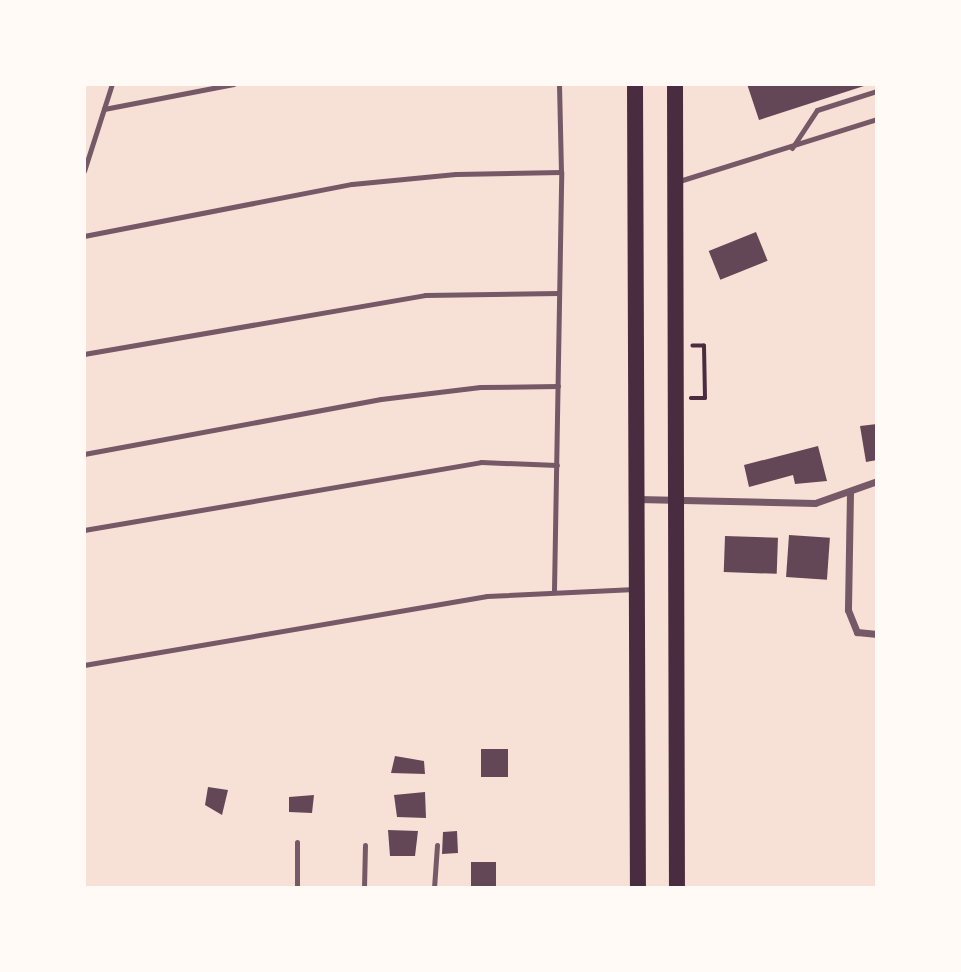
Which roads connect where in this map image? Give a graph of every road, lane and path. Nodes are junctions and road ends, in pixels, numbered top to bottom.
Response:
1 (112, 84) edge
2 (234, 84) edge
3 (558, 84) edge
4 (635, 84) edge
5 (675, 84) edge
6 (877, 91) edge
7 (104, 109) junction
8 (877, 120) edge
9 (792, 148) junction
10 (84, 171) edge
11 (561, 172) junction
12 (675, 183) junction
13 (84, 236) edge
14 (559, 293) junction
15 (704, 346) dead end
16 (84, 354) edge
17 (558, 386) junction
18 (705, 398) dead end
19 (84, 454) edge
20 (557, 465) junction
21 (877, 481) edge
22 (850, 493) junction
23 (677, 497) junction
24 (636, 499) junction
25 (84, 530) edge
26 (636, 589) junction
27 (554, 590) junction
28 (877, 634) edge
29 (84, 665) edge
30 (297, 842) dead end
31 (365, 845) dead end
32 (437, 845) dead end
33 (297, 888) edge
34 (364, 888) edge
35 (433, 888) edge
36 (638, 888) edge
37 (677, 888) edge

1 - 7 lane
2 - 7 lane
3 - 11 lane
4 - 24 main road
5 - 12 main road
6 - 9 lane
7 - 10 lane
8 - 9 lane
9 - 12 lane
11 - 13 lane
11 - 14 lane
12 - 23 main road
14 - 16 lane
14 - 17 lane
15 - 18 path
17 - 19 lane
17 - 20 lane
20 - 25 lane
20 - 27 lane
21 - 22 street
22 - 23 street
22 - 28 street
23 - 24 street
23 - 37 main road
24 - 26 main road
26 - 27 lane
26 - 36 main road
27 - 29 lane
30 - 33 lane
31 - 34 lane
32 - 35 lane

